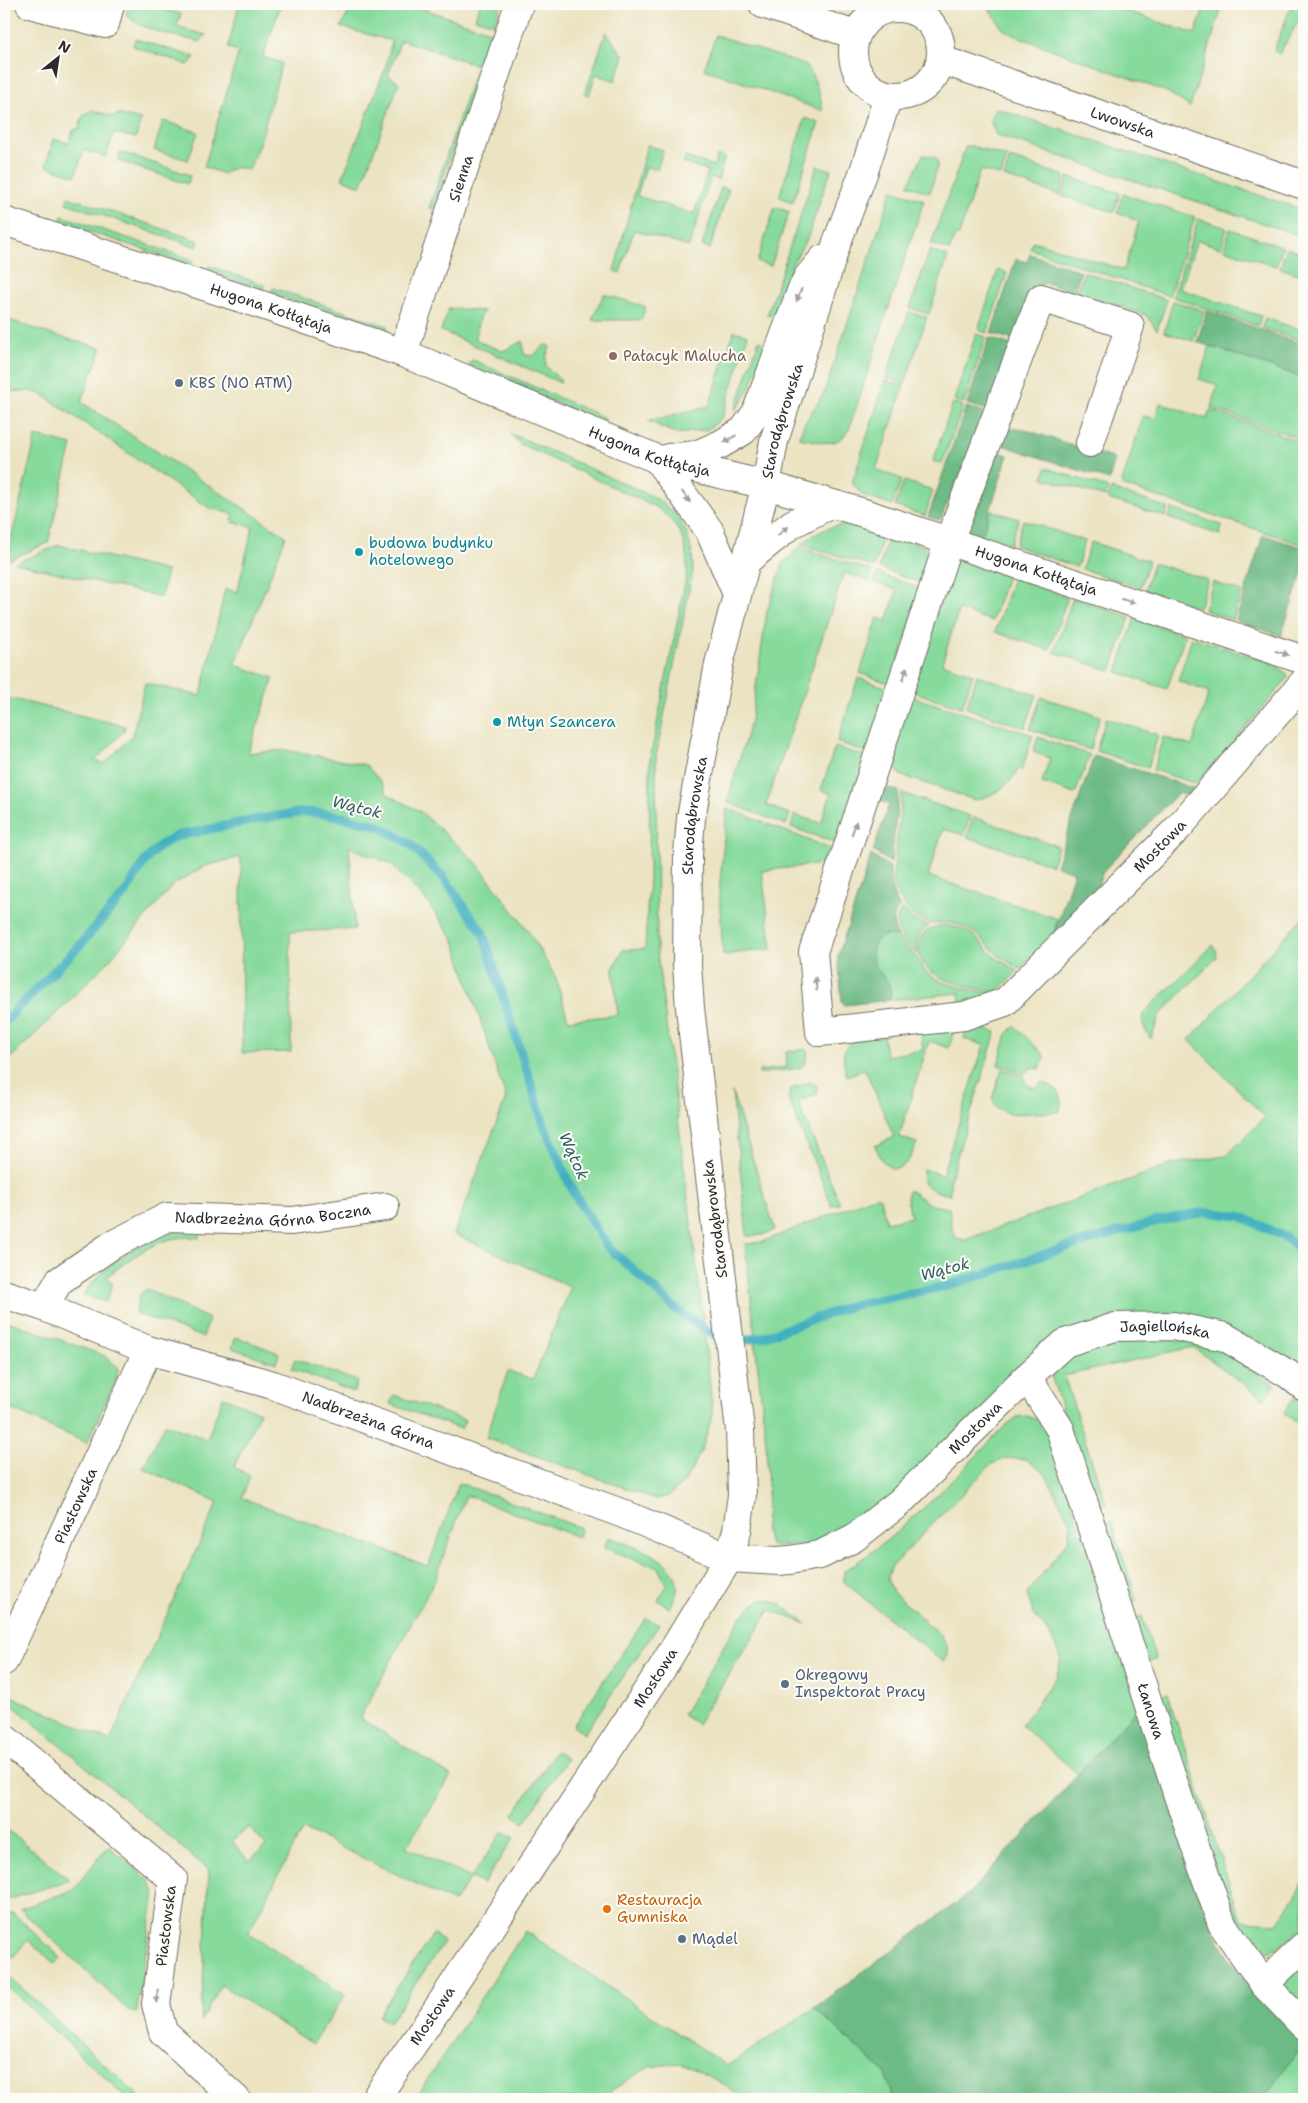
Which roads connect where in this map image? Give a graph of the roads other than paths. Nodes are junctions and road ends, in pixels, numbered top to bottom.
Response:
1 (30, 4) edge
2 (520, 4) edge
3 (763, 4) edge
4 (908, 6) edge
5 (108, 14) edge
6 (855, 35) junction
7 (942, 60) junction
8 (888, 96) junction
9 (1304, 185) edge
10 (4, 221) edge
11 (837, 242) junction
12 (404, 353) junction
13 (1090, 443) dead end
14 (657, 458) junction
15 (766, 485) junction
16 (831, 504) junction
17 (948, 541) junction
18 (745, 562) junction
19 (737, 594) junction
20 (1304, 660) edge
21 (1304, 682) edge
22 (385, 1207) dead end
23 (4, 1294) edge
24 (44, 1307) junction
25 (148, 1350) junction
26 (1027, 1377) junction
27 (1304, 1387) edge
28 (728, 1558) junction
29 (4, 1661) edge
30 (4, 1738) edge
31 (1304, 1946) edge
32 (1264, 1984) junction
33 (1304, 2026) edge
34 (236, 2099) edge
35 (374, 2099) edge

1 - 5 street
2 - 12 street, Sienna
3 - 6 street
4 - 6 street
4 - 7 street
6 - 8 street
7 - 8 street
7 - 9 street, Lwowska
8 - 11 street, Starodąbrowska
10 - 12 street, Hugona Kołłątaja
11 -> 14 street
11 - 15 street, Starodąbrowska
12 - 14 street, Hugona Kołłątaja
13 - 17 street
14 - 15 street, Hugona Kołłątaja
14 -> 19 street
15 - 16 street, Hugona Kołłątaja
15 - 18 street, Starodąbrowska
16 - 17 street, Hugona Kołłątaja
18 -> 16 street
17 -> 20 street, Hugona Kołłątaja
21 -> 17 street, Mostowa
18 - 19 street, Starodąbrowska
19 - 28 street, Starodąbrowska
22 - 24 street, Nadbrzeżna Górna Boczna
23 - 24 street, Nadbrzeżna Górna
24 - 25 street, Nadbrzeżna Górna
25 - 28 street, Nadbrzeżna Górna
25 - 29 street, Piastowska
26 - 27 street, Jagiellońska
26 - 28 street, Mostowa
26 - 32 street, Łanowa
28 - 35 street, Mostowa
30 -> 34 street, Piastowska
31 - 32 street
32 - 33 street, Łanowa

